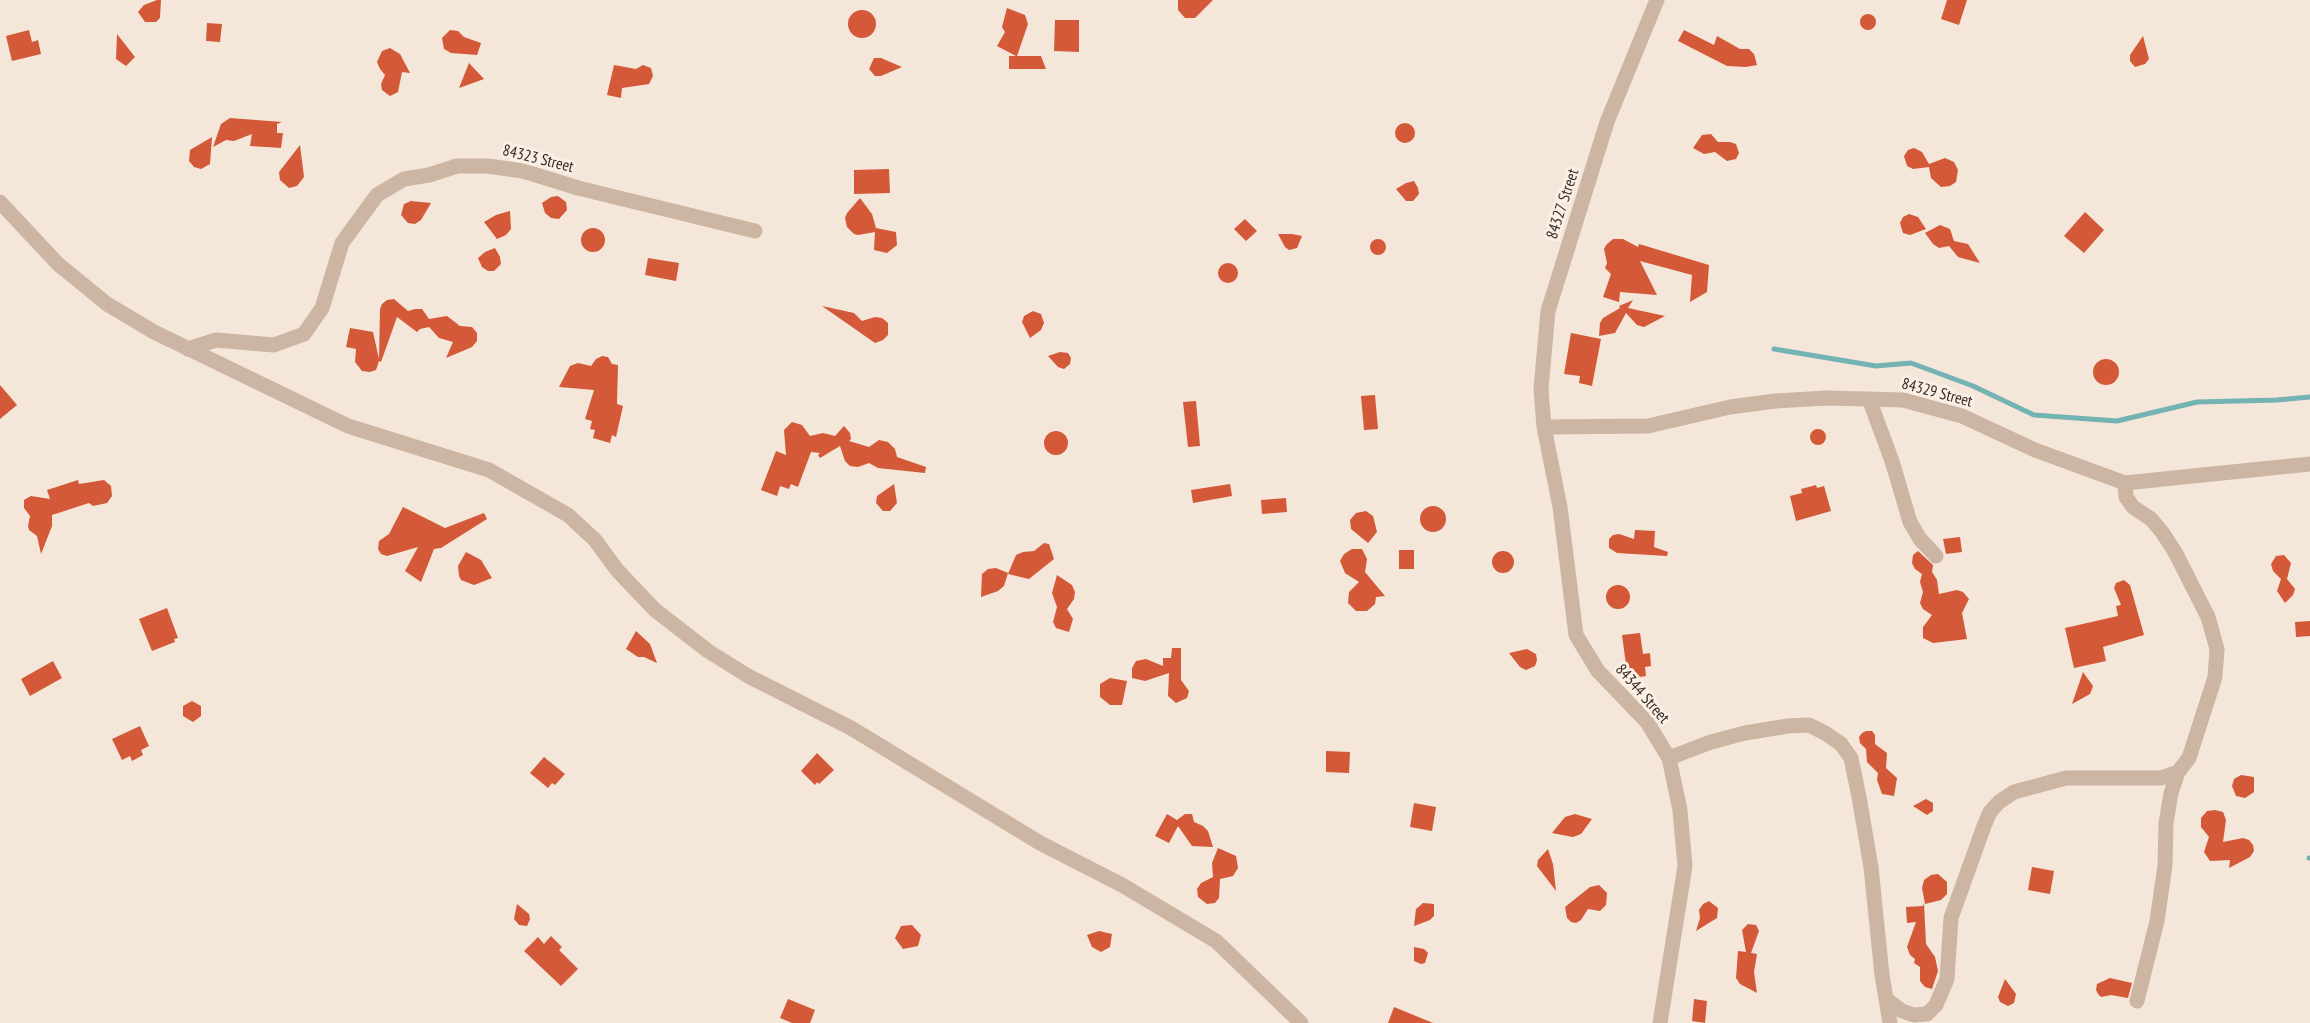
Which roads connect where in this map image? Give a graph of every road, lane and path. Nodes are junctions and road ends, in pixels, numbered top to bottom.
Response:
1 (1657, 0) edge
2 (2, 211) edge
3 (755, 231) dead end
4 (188, 349) junction
5 (1869, 399) junction
6 (1544, 427) junction
7 (2310, 464) edge
8 (2125, 483) junction
9 (1936, 556) dead end
10 (1669, 758) junction
11 (2178, 772) junction
12 (1886, 999) junction
13 (2137, 1001) dead end
14 (1302, 1023) edge
15 (1660, 1023) edge
16 (1890, 1023) edge

1 - 6 street, 84327 Street
2 - 4 street
3 - 4 street, 84323 Street
4 - 14 street
5 - 6 street, 84329 Street
5 - 8 street, 84329 Street
5 - 9 street
6 - 10 street, 84344 Street
7 - 8 street, 84329 Street
8 - 11 street
10 - 12 street
10 - 15 street, 84344 Street
11 - 12 street
11 - 13 street
12 - 16 street

